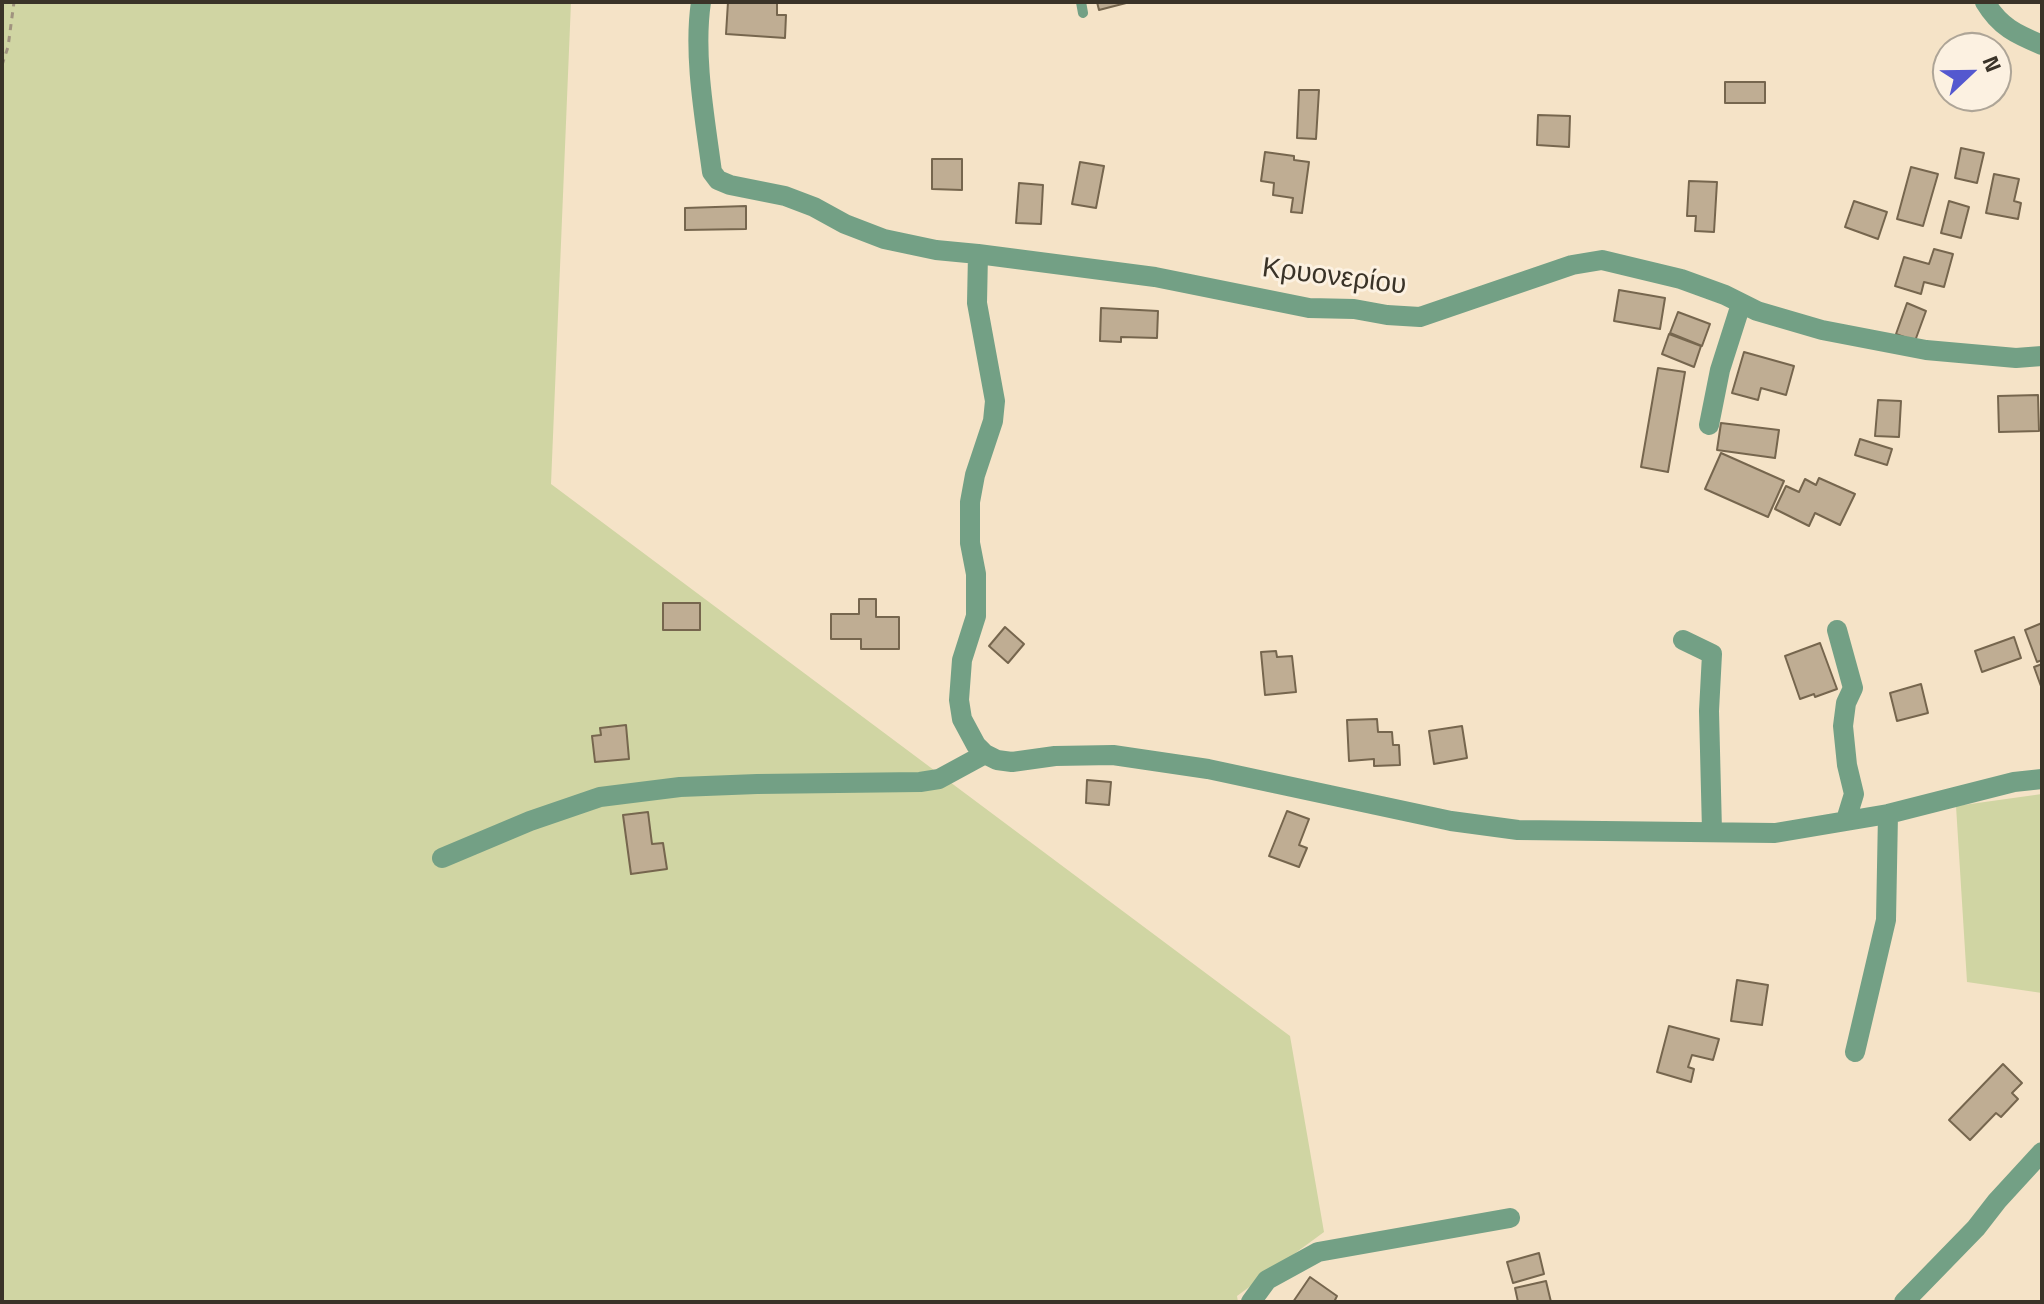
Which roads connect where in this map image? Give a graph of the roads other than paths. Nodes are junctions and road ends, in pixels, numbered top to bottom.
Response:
1 (701, 2) edge
2 (1985, 2) edge
3 (2042, 45) edge
4 (978, 254) junction
5 (1741, 304) junction
6 (2042, 356) edge
7 (1709, 425) dead end
8 (1837, 630) dead end
9 (1683, 640) dead end
10 (985, 754) junction
11 (2042, 779) edge
12 (1888, 814) junction
13 (1846, 820) junction
14 (1712, 831) junction
15 (442, 858) dead end
16 (1855, 1052) dead end
17 (2042, 1152) edge
18 (1510, 1218) dead end
19 (1251, 1302) edge
20 (1904, 1302) edge

1 - 4 street, Κρυονερίου
2 - 3 street
4 - 5 street, Κρυονερίου
4 - 10 street
5 - 6 street, Κρυονερίου
5 - 7 street
8 - 13 street
9 - 14 street
10 - 14 street
10 - 15 street
11 - 12 street
12 - 13 street
12 - 16 street
13 - 14 street
17 - 20 street
18 - 19 street

